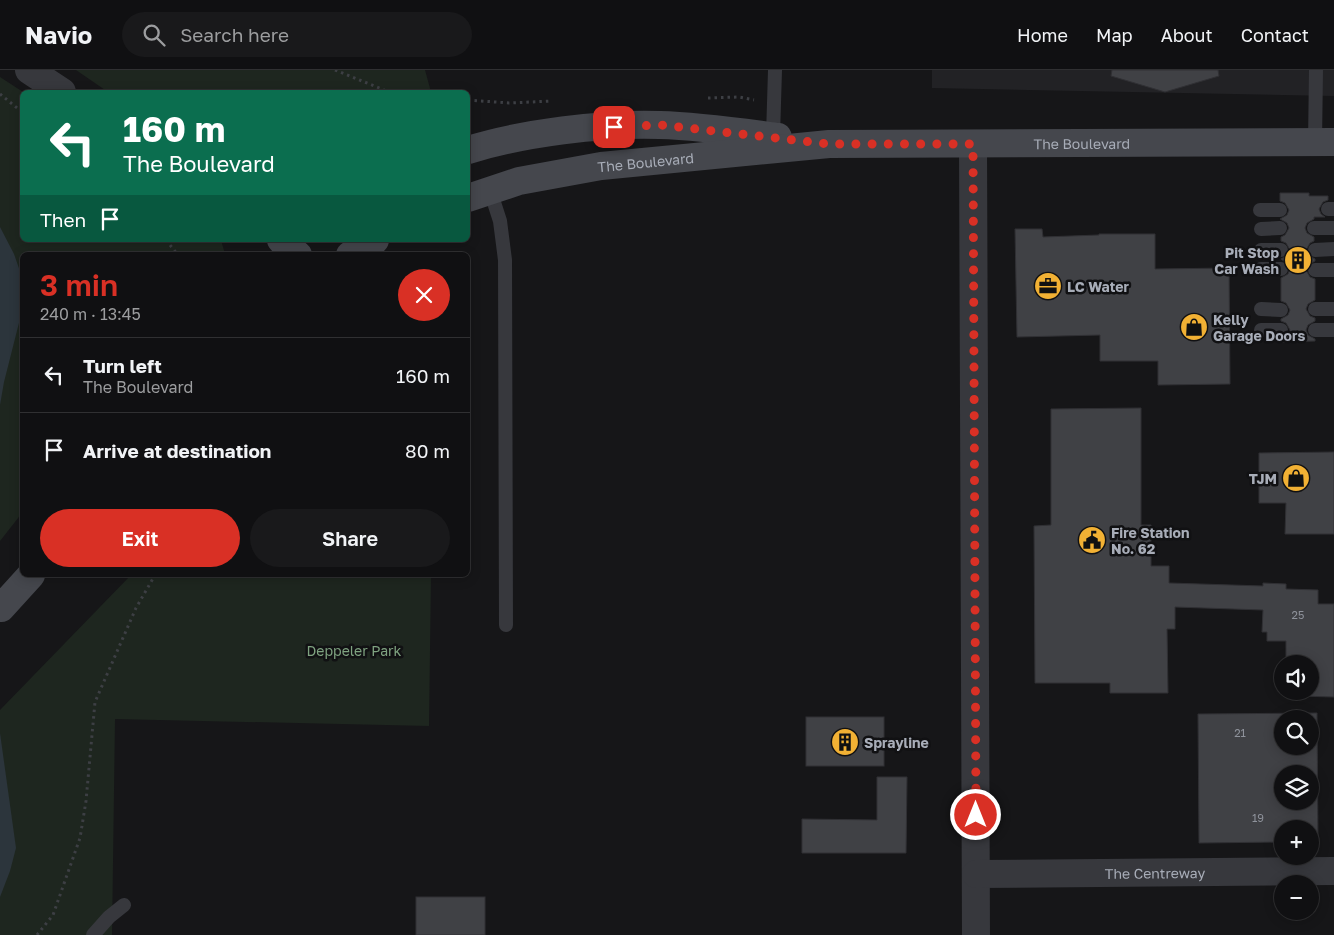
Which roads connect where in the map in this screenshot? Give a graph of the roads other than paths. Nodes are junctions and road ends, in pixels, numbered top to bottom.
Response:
1 (29, 70) edge
2 (775, 70) edge
3 (1316, 70) edge
4 (59, 90) edge
5 (773, 136) junction
6 (1325, 142) edge
7 (829, 144) junction
8 (973, 144) junction
9 (470, 149) edge
10 (479, 194) edge
11 (1260, 210) dead end
12 (1280, 210) dead end
13 (1280, 228) dead end
14 (1314, 228) dead end
15 (1334, 228) edge
16 (1261, 229) dead end
17 (278, 242) edge
18 (282, 242) edge
19 (372, 242) edge
20 (1334, 249) edge
21 (1261, 250) dead end
22 (1281, 250) dead end
23 (1314, 250) dead end
24 (266, 252) edge
25 (294, 252) edge
26 (355, 252) edge
27 (1281, 269) dead end
28 (1261, 270) dead end
29 (1315, 270) dead end
30 (1334, 270) edge
31 (1261, 309) dead end
32 (1315, 309) dead end
33 (1334, 309) edge
34 (1281, 310) dead end
35 (1261, 330) dead end
36 (1281, 330) dead end
37 (1315, 330) dead end
38 (1334, 330) edge
39 (20, 577) edge
40 (28, 577) edge
41 (1, 609) edge
42 (506, 625) dead end
43 (1334, 871) edge
44 (976, 874) junction
45 (124, 905) dead end
46 (92, 935) edge
47 (976, 935) edge

1 - 4 street
2 - 5 lane
3 - 6 lane
5 - 7 main road, The Boulevard
5 - 9 main road, The Boulevard
6 - 8 main road, The Boulevard
7 - 8 main road, The Boulevard
7 - 10 main road, The Boulevard
8 - 44 street
10 - 42 lane
11 - 12 lane
13 - 16 lane
14 - 15 lane
17 - 24 main road
18 - 25 main road
19 - 26 main road
20 - 23 lane
21 - 22 lane
27 - 28 lane
29 - 30 lane
31 - 34 lane
32 - 33 lane
35 - 36 lane
37 - 38 lane
39 - 41 main road
40 - 41 main road
43 - 44 street, The Centreway
44 - 47 street
45 - 46 lane

